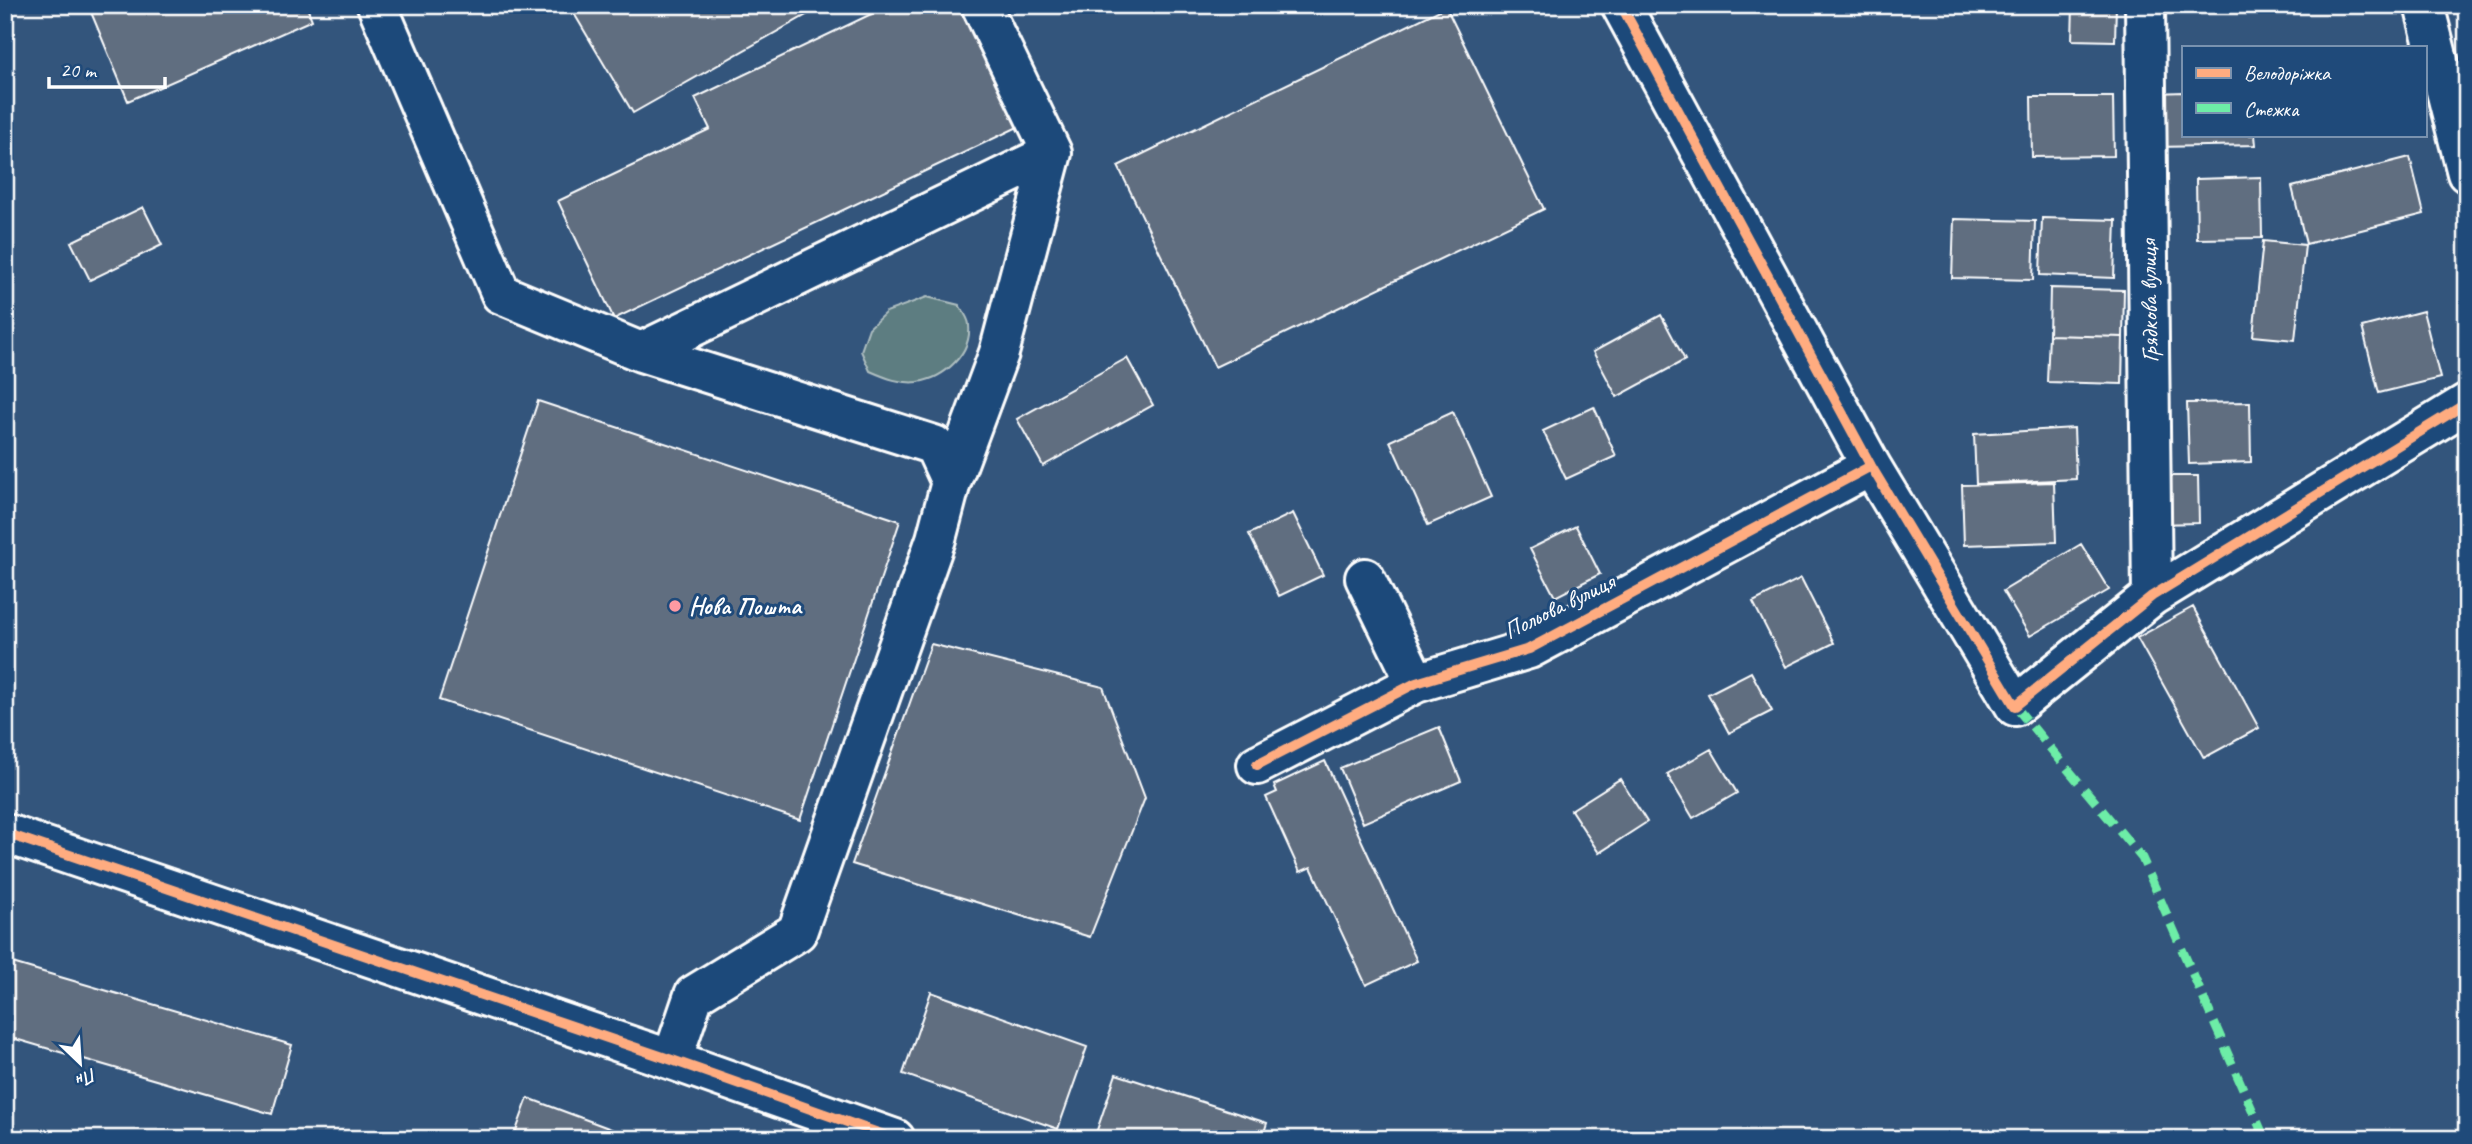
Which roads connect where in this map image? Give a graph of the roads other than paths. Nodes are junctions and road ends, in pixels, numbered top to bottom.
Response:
1 (377, 5) edge
2 (981, 5) edge
3 (1621, 5) edge
4 (2145, 5) edge
5 (2424, 5) edge
6 (1052, 153) junction
7 (2467, 173) edge
8 (641, 352) junction
9 (2467, 403) edge
10 (1871, 466) junction
11 (951, 482) junction
12 (1365, 578) dead end
13 (2152, 596) junction
14 (1416, 683) junction
15 (1257, 765) dead end
16 (5, 833) edge
17 (673, 1060) junction
18 (895, 1139) edge

1 - 8 street
2 - 6 street
3 - 10 street
4 - 13 street, Грядкова вулиця
5 - 7 street
6 - 8 street
6 - 11 street
8 - 11 street
9 - 13 street
10 - 13 street
10 - 14 street, Польова вулиця
11 - 17 street
12 - 14 street
14 - 15 street, Польова вулиця
16 - 17 street
17 - 18 street

